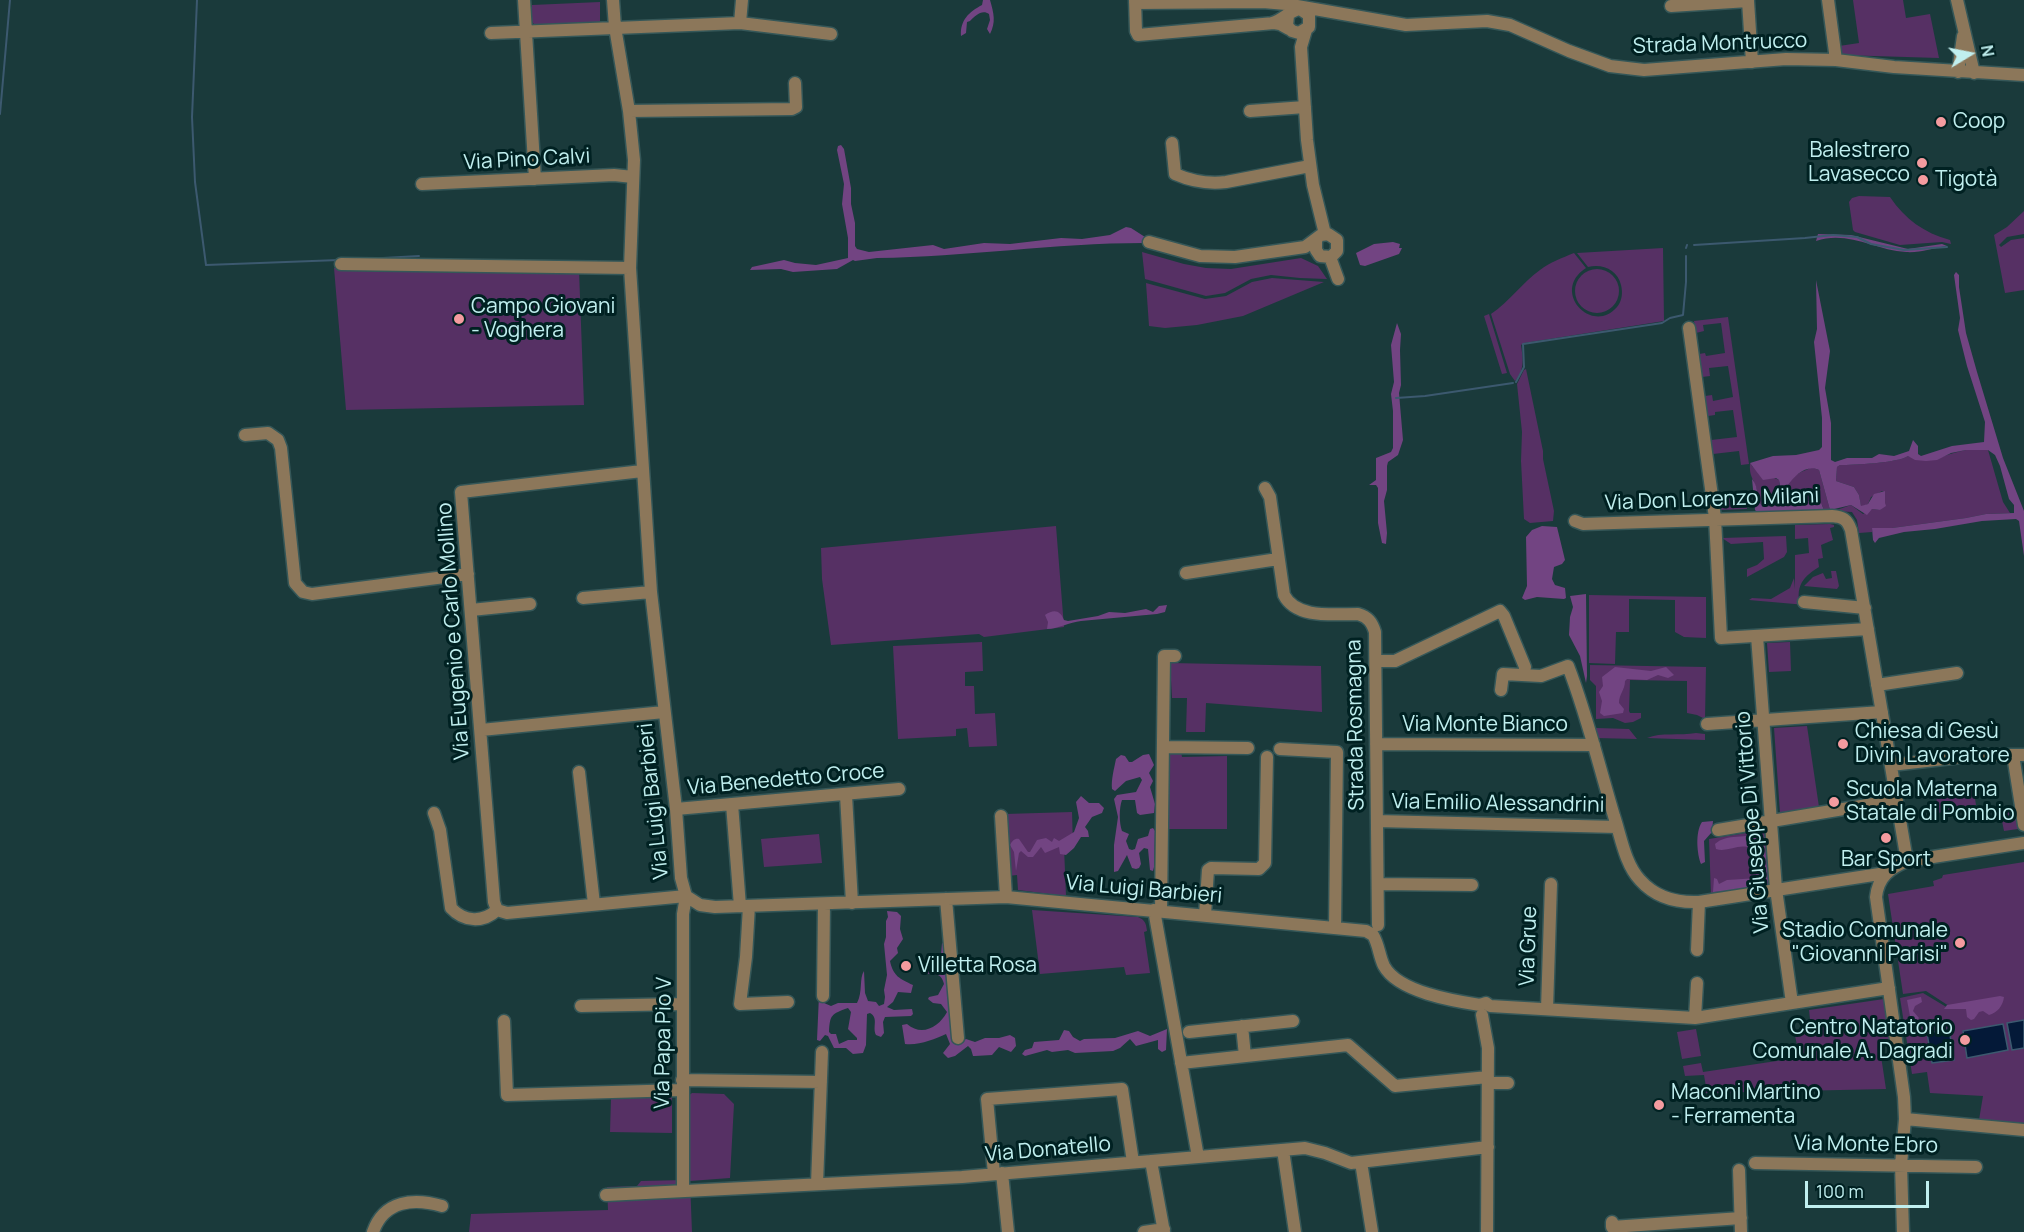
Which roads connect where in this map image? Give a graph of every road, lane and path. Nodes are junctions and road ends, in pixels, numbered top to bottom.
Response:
1 (524, 0) edge
2 (613, 0) edge
3 (741, 0) edge
4 (1828, 0) edge
5 (1957, 0) edge
6 (1135, 2) edge
7 (1671, 6) dead end
8 (1300, 16) junction
9 (740, 23) junction
10 (615, 27) junction
11 (1964, 29) junction
12 (526, 31) junction
13 (491, 33) dead end
14 (831, 34) dead end
15 (1836, 60) junction
16 (1752, 62) junction
17 (1958, 72) junction
18 (1974, 73) junction
19 (2023, 75) edge
20 (795, 84) dead end
21 (1305, 107) junction
22 (629, 111) junction
23 (1250, 111) dead end
24 (1172, 144) dead end
25 (1310, 166) junction
26 (633, 177) junction
27 (535, 179) junction
28 (422, 184) dead end
29 (1149, 242) dead end
30 (1322, 246) junction
31 (341, 264) dead end
32 (630, 268) junction
33 (1338, 279) dead end
34 (1689, 328) dead end
35 (245, 435) dead end
36 (642, 471) junction
37 (1265, 488) dead end
38 (1715, 518) junction
39 (1575, 521) dead end
40 (1278, 560) junction
41 (1186, 573) dead end
42 (468, 574) junction
43 (651, 592) junction
44 (584, 598) dead end
45 (1804, 602) dead end
46 (530, 604) dead end
47 (1864, 608) junction
48 (471, 610) junction
49 (1868, 629) junction
50 (1757, 636) junction
51 (1175, 656) dead end
52 (1376, 661) junction
53 (1525, 667) dead end
54 (1957, 673) dead end
55 (1877, 685) junction
56 (1501, 690) dead end
57 (664, 712) junction
58 (1882, 712) junction
59 (1763, 720) junction
60 (1707, 724) dead end
61 (481, 730) junction
62 (1376, 744) junction
63 (1593, 745) junction
64 (1164, 747) junction
65 (1248, 748) dead end
66 (1280, 749) dead end
67 (2018, 755) edge
68 (1267, 757) dead end
69 (1891, 765) junction
70 (579, 772) dead end
71 (899, 789) dead end
72 (846, 795) junction
73 (1897, 800) junction
74 (732, 804) junction
75 (676, 809) junction
76 (434, 813) dead end
77 (1000, 816) dead end
78 (1377, 821) junction
79 (1770, 821) junction
80 (2024, 825) edge
81 (1617, 827) junction
82 (1718, 830) dead end
83 (2024, 843) edge
84 (1907, 861) junction
85 (1886, 873) junction
86 (1378, 884) junction
87 (1551, 884) dead end
88 (1472, 885) dead end
89 (1776, 889) junction
90 (686, 896) junction
91 (1006, 897) junction
92 (946, 899) junction
93 (1698, 902) junction
94 (824, 903) junction
95 (852, 903) junction
96 (594, 904) junction
97 (744, 906) junction
98 (497, 910) junction
99 (1158, 910) junction
100 (1205, 915) junction
101 (1378, 925) junction
102 (1335, 928) junction
103 (1366, 931) junction
104 (1377, 942) junction
105 (1697, 950) dead end
106 (1697, 983) dead end
107 (1889, 988) junction
108 (823, 996) dead end
109 (788, 1002) dead end
110 (1792, 1003) junction
111 (683, 1004) junction
112 (580, 1006) dead end
113 (1547, 1009) junction
114 (1485, 1010) junction
115 (1695, 1018) junction
116 (504, 1021) dead end
117 (1293, 1021) dead end
118 (1242, 1026) junction
119 (1189, 1032) dead end
120 (958, 1038) dead end
121 (822, 1052) dead end
122 (1249, 1055) junction
123 (1180, 1063) junction
124 (1488, 1080) junction
125 (821, 1082) junction
126 (1508, 1083) dead end
127 (682, 1085) junction
128 (1905, 1119) junction
129 (2024, 1130) edge
130 (1488, 1147) junction
131 (1283, 1150) junction
132 (1198, 1157) junction
133 (1151, 1161) junction
134 (1133, 1162) junction
135 (1361, 1162) junction
136 (1755, 1163) dead end
137 (1901, 1165) junction
138 (1976, 1167) dead end
139 (1739, 1170) dead end
140 (998, 1174) junction
141 (817, 1184) junction
142 (683, 1191) junction
143 (606, 1195) dead end
144 (442, 1206) dead end
145 (1741, 1218) junction
146 (1612, 1222) dead end
147 (1164, 1231) edge
148 (373, 1232) edge
149 (1008, 1232) edge
150 (1144, 1232) edge
151 (1295, 1232) edge
152 (1372, 1232) edge
153 (1487, 1232) edge
154 (1741, 1232) edge
155 (1903, 1232) edge

1 - 12 street
2 - 10 street, Via Luigi Barbieri
3 - 9 street
4 - 15 street
5 - 11 street
6 - 8 street, Strada Montrucco
6 - 8 street, Strada Montrucco
7 - 16 street
8 - 16 street, Strada Montrucco
8 - 21 street
9 - 10 street
9 - 14 street
10 - 12 street
10 - 22 street, Via Luigi Barbieri
11 - 17 street
11 - 18 street
12 - 13 street
12 - 27 street
15 - 16 street, Strada Montrucco
15 - 17 street, Strada Montrucco
17 - 18 street, Strada Montrucco
18 - 19 street, Strada Montrucco
20 - 22 street
21 - 23 street
21 - 25 street
22 - 26 street, Via Luigi Barbieri
24 - 25 street
25 - 30 street
26 - 27 street, Via Pino Calvi
26 - 32 street, Via Luigi Barbieri
27 - 28 street, Via Pino Calvi
29 - 30 street
30 - 33 street
31 - 32 street
32 - 36 street, Via Luigi Barbieri
34 - 38 street
35 - 42 street
36 - 42 street, Via Eugenio e Carlo Mollino
36 - 43 street, Via Luigi Barbieri
37 - 40 street, Strada Rosmagna
38 - 39 street, Via Don Lorenzo Milani
38 - 47 street, Via Don Lorenzo Milani
38 - 50 street
40 - 41 street
40 - 52 street, Strada Rosmagna
42 - 48 street, Via Eugenio e Carlo Mollino
43 - 44 street
43 - 57 street, Via Luigi Barbieri
45 - 47 street
46 - 48 street
47 - 49 street
48 - 61 street, Via Eugenio e Carlo Mollino
49 - 50 street
49 - 55 street
50 - 59 street, Via Giuseppe Di Vittorio
51 - 64 street
52 - 53 street
52 - 62 street, Strada Rosmagna
54 - 55 street
55 - 58 street
56 - 63 street
57 - 61 street
57 - 75 street, Via Luigi Barbieri
58 - 59 street
58 - 69 street
59 - 60 street
59 - 79 street, Via Giuseppe Di Vittorio
61 - 98 street, Via Eugenio e Carlo Mollino
62 - 63 street, Via Monte Bianco
62 - 78 street, Strada Rosmagna
63 - 81 street
64 - 65 street
64 - 99 street
66 - 102 street
67 - 69 street
67 - 80 street
68 - 100 street
69 - 73 street
70 - 96 street
71 - 72 street, Via Benedetto Croce
72 - 74 street, Via Benedetto Croce
72 - 95 street
73 - 79 street
73 - 84 street
74 - 75 street, Via Benedetto Croce
74 - 97 street
75 - 90 street, Via Luigi Barbieri
76 - 98 street
77 - 91 street
78 - 81 street, Via Emilio Alessandrini
78 - 86 street, Strada Rosmagna
79 - 82 street
79 - 89 street, Via Giuseppe Di Vittorio
81 - 93 street
83 - 84 street
84 - 85 street
85 - 89 street
85 - 107 street
86 - 88 street
86 - 101 street, Strada Rosmagna
87 - 113 street, Via Grue
89 - 93 street
89 - 110 street, Via Giuseppe Di Vittorio
90 - 96 street
90 - 97 street, Via Luigi Barbieri
90 - 111 street, Via Papa Pio V
91 - 92 street, Via Luigi Barbieri
91 - 99 street, Via Luigi Barbieri
92 - 95 street, Via Luigi Barbieri
92 - 120 street
93 - 105 street
94 - 95 street, Via Luigi Barbieri
94 - 97 street, Via Luigi Barbieri
94 - 108 street
96 - 98 street
97 - 109 street
99 - 100 street, Via Luigi Barbieri
99 - 123 street
100 - 102 street, Via Luigi Barbieri
101 - 103 street
101 - 104 street, Strada Rosmagna
102 - 103 street, Via Luigi Barbieri
103 - 104 street
104 - 114 street
106 - 115 street
107 - 110 street
107 - 128 street
110 - 115 street
111 - 112 street
111 - 127 street, Via Papa Pio V
113 - 114 street
113 - 115 street
114 - 124 street
116 - 127 street
117 - 118 street
118 - 119 street
118 - 122 street
121 - 125 street
122 - 123 street
122 - 124 street
123 - 132 street
124 - 126 street
124 - 130 street
125 - 127 street
125 - 141 street
127 - 142 street, Via Papa Pio V
128 - 129 street
128 - 137 street
130 - 135 street, Via Donatello
130 - 153 street
131 - 132 street, Via Donatello
131 - 135 street, Via Donatello
131 - 151 street
132 - 133 street, Via Donatello
133 - 134 street, Via Donatello
133 - 147 street
134 - 140 street, Via Donatello
134 - 140 street
135 - 152 street
136 - 137 street, Via Monte Ebro
137 - 138 street, Via Monte Ebro
137 - 155 street
139 - 145 street
140 - 141 street, Via Donatello
140 - 149 street
141 - 142 street, Via Donatello
142 - 143 street, Via Donatello
144 - 148 street
145 - 146 street
145 - 154 street
147 - 150 street

